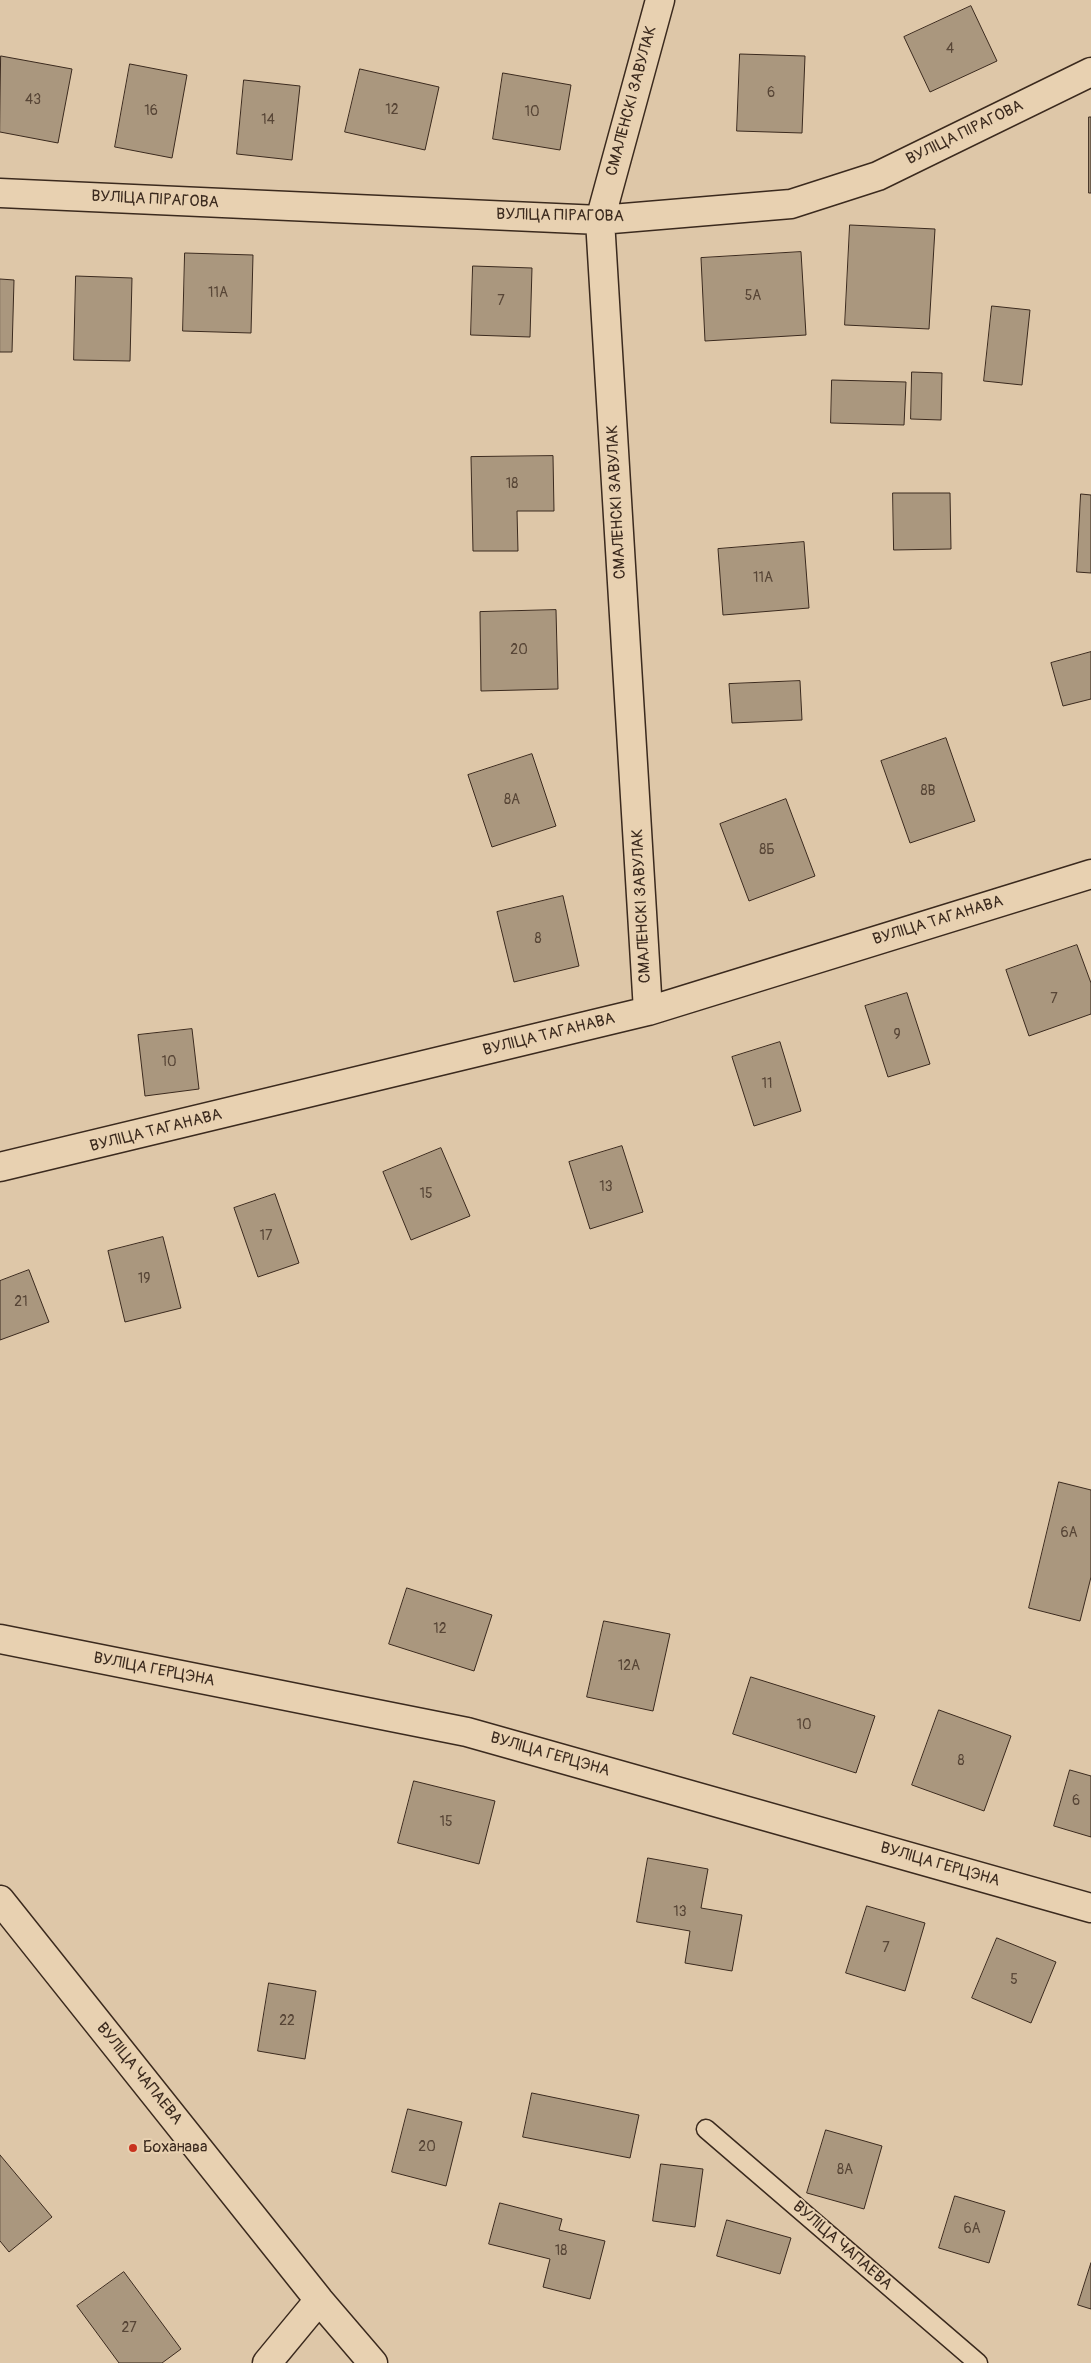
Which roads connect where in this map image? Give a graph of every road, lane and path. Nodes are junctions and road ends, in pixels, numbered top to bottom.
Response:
1 (660, 0) edge
2 (1091, 72) edge
3 (0, 193) edge
4 (600, 220) junction
5 (1091, 874) edge
6 (648, 1011) junction
7 (0, 1167) edge
8 (0, 1639) edge
9 (0, 1900) edge
10 (1091, 1908) edge
11 (706, 2129) dead end
12 (319, 2300) junction
13 (267, 2363) edge
14 (373, 2363) edge
15 (978, 2363) edge

1 - 4 street, СМАЛЕНСКІ ЗАВУЛАК
2 - 4 street, ВУЛІЦА ПІРАГОВА
3 - 4 street, ВУЛІЦА ПІРАГОВА
4 - 6 street, СМАЛЕНСКІ ЗАВУЛАК
5 - 6 street, ВУЛІЦА ТАГАНАВА
6 - 7 street, ВУЛІЦА ТАГАНАВА
8 - 10 street, ВУЛІЦА ГЕРЦЭНА
9 - 12 street, ВУЛІЦА ЧАПАЕВА
11 - 15 lane, ВУЛІЦА ЧАПАЕВА
12 - 13 street
12 - 14 street, ВУЛІЦА ЧАПАЕВА

